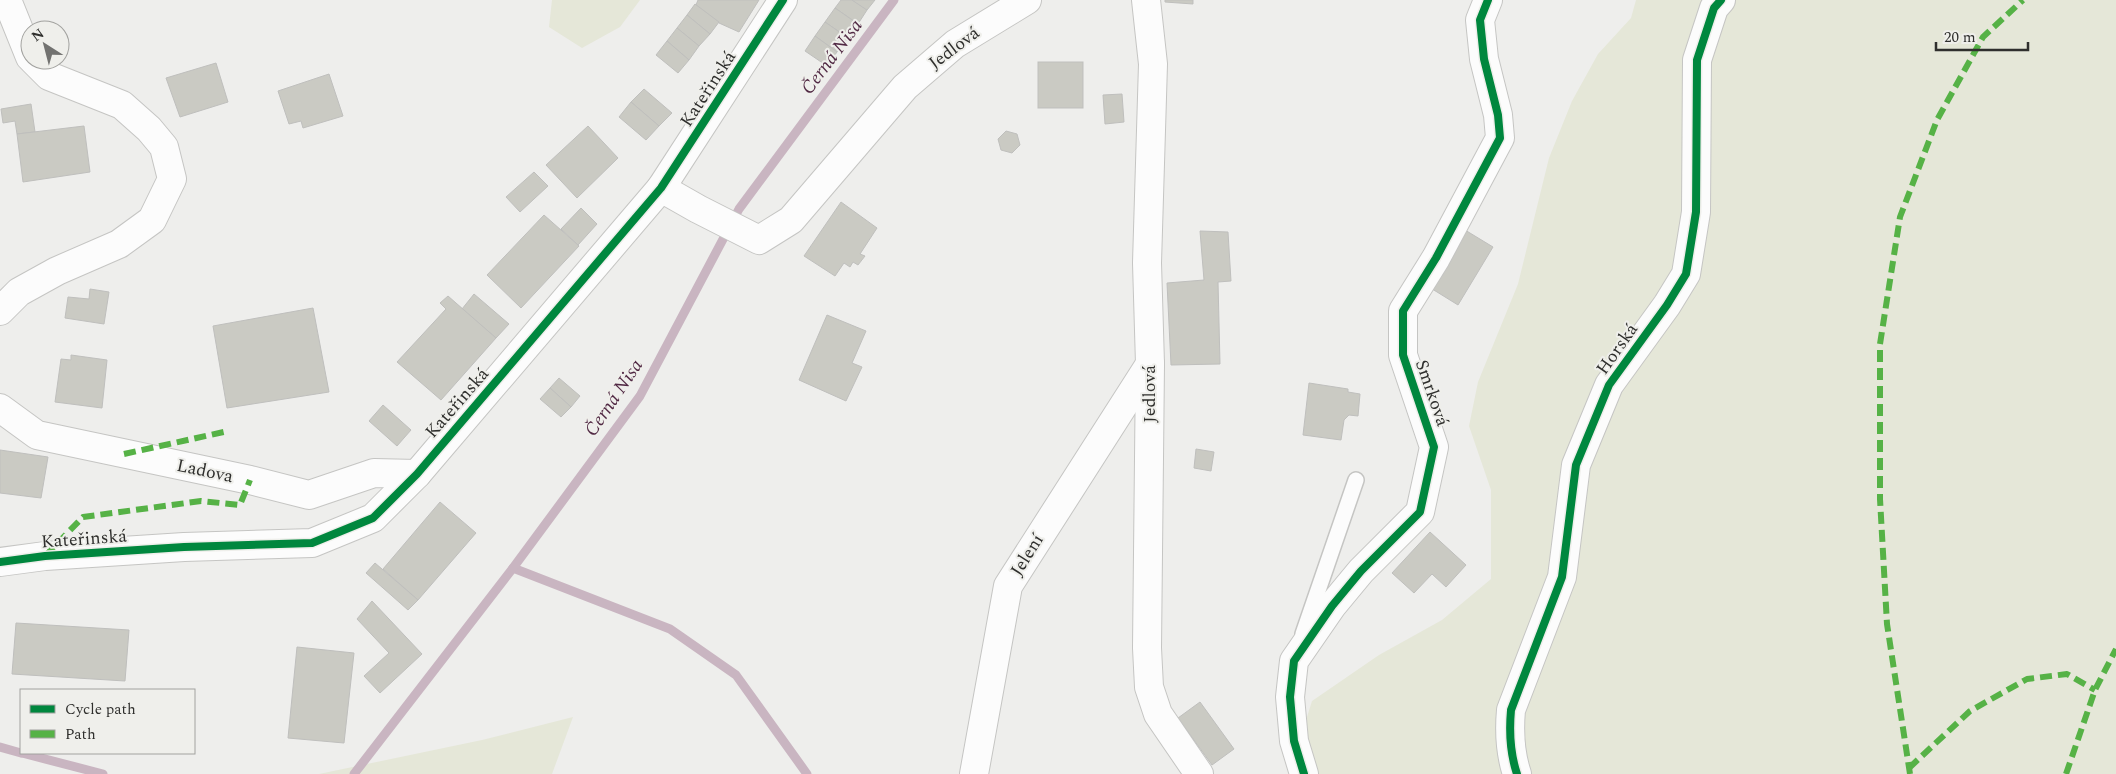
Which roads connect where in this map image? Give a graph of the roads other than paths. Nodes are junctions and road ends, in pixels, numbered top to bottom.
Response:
1 (7, 0) edge
2 (783, 0) edge
3 (1027, 0) edge
4 (1146, 0) edge
5 (1488, 0) edge
6 (1722, 0) edge
7 (20, 32) edge
8 (43, 70) edge
9 (661, 188) junction
10 (0, 311) edge
11 (1150, 364) junction
12 (0, 408) edge
13 (417, 474) junction
14 (1356, 480) dead end
15 (0, 562) edge
16 (1294, 661) junction
17 (974, 774) edge
18 (1199, 774) edge
19 (1304, 774) edge
20 (1517, 774) edge

1 - 7 street
2 - 9 street, Kateřinská
3 - 9 street, Jedlová
4 - 11 street, Jedlová
5 - 16 street, Smrková
6 - 20 street, Horská
8 - 10 street
9 - 13 street, Kateřinská
11 - 17 street, Jelení
11 - 18 street, Jedlová
12 - 13 street, Ladova
13 - 15 street, Kateřinská
14 - 16 lane
16 - 19 street, Smrková

